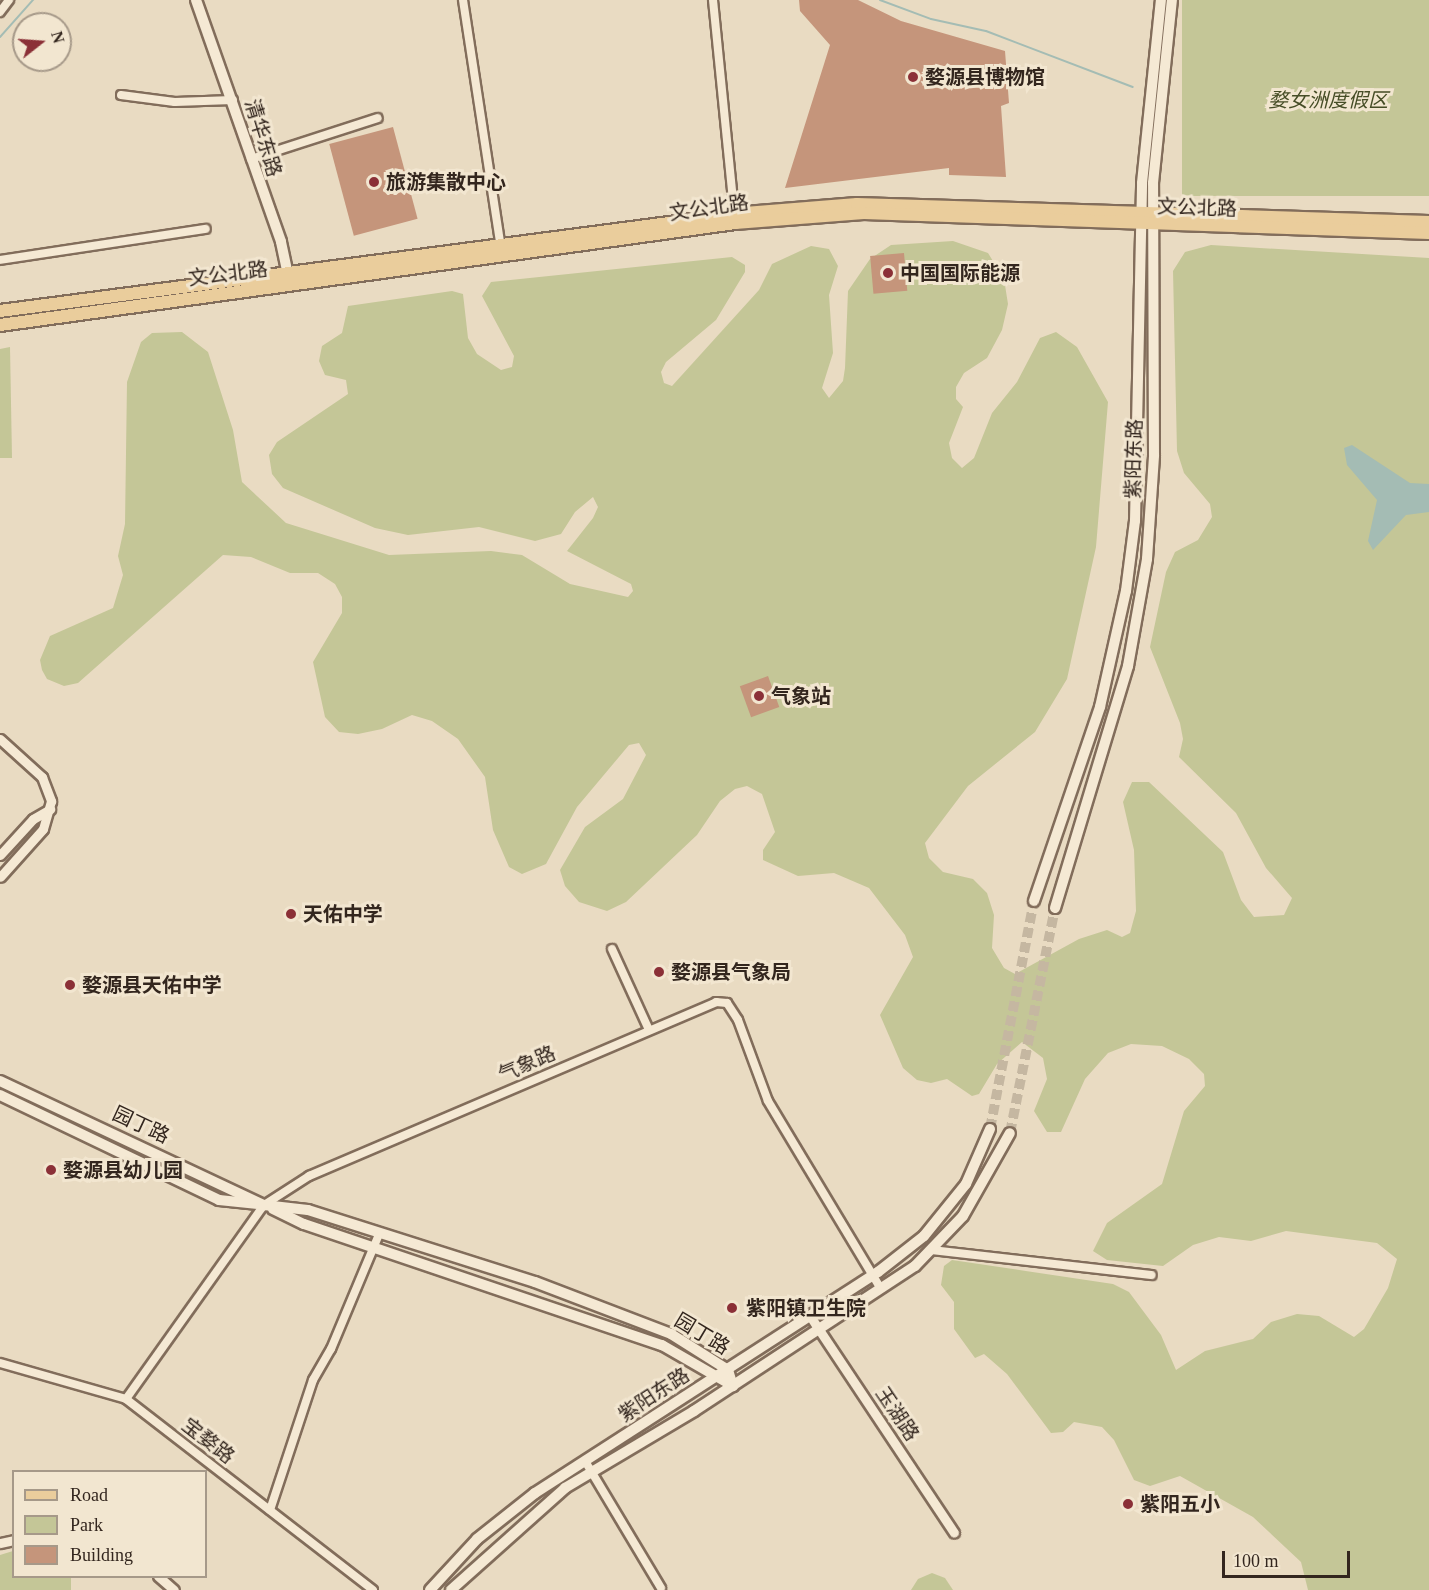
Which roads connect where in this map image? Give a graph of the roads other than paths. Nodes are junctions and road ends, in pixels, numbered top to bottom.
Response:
1 (9, 0) edge
2 (196, 0) edge
3 (463, 0) edge
4 (712, 0) edge
5 (1161, 0) edge
6 (1172, 0) edge
7 (0, 12) edge
8 (121, 95) dead end
9 (233, 100) junction
10 (378, 118) dead end
11 (251, 159) junction
12 (735, 219) junction
13 (1147, 219) junction
14 (1429, 222) edge
15 (206, 229) dead end
16 (1429, 233) edge
17 (502, 251) junction
18 (0, 260) edge
19 (287, 272) junction
20 (290, 287) junction
21 (0, 311) edge
22 (0, 325) edge
23 (0, 739) edge
24 (50, 809) junction
25 (0, 855) edge
26 (0, 877) edge
27 (1034, 901) tunnel mouth
28 (1055, 908) tunnel mouth
29 (612, 949) dead end
30 (649, 1030) junction
31 (0, 1081) edge
32 (0, 1095) edge
33 (990, 1129) tunnel mouth
34 (1010, 1133) tunnel mouth
35 (264, 1205) junction
36 (379, 1234) junction
37 (376, 1246) junction
38 (931, 1250) junction
39 (1152, 1275) dead end
40 (872, 1276) junction
41 (881, 1289) junction
42 (810, 1316) junction
43 (819, 1330) junction
44 (0, 1363) edge
45 (728, 1370) junction
46 (716, 1376) junction
47 (733, 1386) junction
48 (126, 1399) junction
49 (585, 1461) junction
50 (591, 1473) junction
51 (270, 1510) junction
52 (954, 1533) dead end
53 (160, 1578) edge
54 (661, 1588) dead end
55 (174, 1590) edge
56 (373, 1590) edge
57 (430, 1590) edge
58 (452, 1590) edge

1 - 7 street
2 - 9 main road, 清华东路
3 - 17 street
4 - 12 street
5 - 13 main road, 紫阳东路
6 - 13 main road, 紫阳东路
8 - 9 street
9 - 11 main road, 清华东路
10 - 11 street
11 - 19 main road, 清华东路
12 - 13 main road, 文公北路
12 - 17 main road, 文公北路
13 - 14 main road, 文公北路
13 - 16 main road, 文公北路
13 - 27 main road, 紫阳东路
13 - 28 main road, 紫阳东路
15 - 18 street
17 - 19 main road, 文公北路
17 - 20 main road, 文公北路
19 - 20 main road, 清华东路
19 - 21 main road, 文公北路
20 - 22 main road, 文公北路
23 - 24 street
24 - 25 street
24 - 26 street
29 - 30 street
30 - 35 street, 气象路
30 - 40 street, 气象路
31 - 35 main road, 园丁路
32 - 35 main road, 园丁路
33 - 40 main road, 紫阳东路
34 - 38 main road, 紫阳东路
35 - 36 main road, 园丁路
35 - 37 main road, 园丁路
35 - 48 street, 气象路
36 - 37 street
36 - 45 main road, 园丁路
37 - 46 main road, 园丁路
37 - 51 street
38 - 39 street
38 - 41 main road, 紫阳东路
40 - 41 street, 气象路
40 - 42 main road, 紫阳东路
41 - 43 main road, 紫阳东路
42 - 43 street, 玉湖路
42 - 45 main road, 紫阳东路
43 - 47 main road, 紫阳东路
43 - 52 street, 玉湖路
44 - 48 street, 宝婺路
45 - 46 main road, 紫阳东路
45 - 47 main road, 园丁路
46 - 47 main road, 园丁路
46 - 49 main road, 紫阳东路
47 - 50 main road, 紫阳东路
48 - 51 street, 宝婺路
49 - 50 street
49 - 57 main road, 紫阳东路
50 - 54 street
50 - 58 main road, 紫阳东路
51 - 56 street, 宝婺路
53 - 55 street

